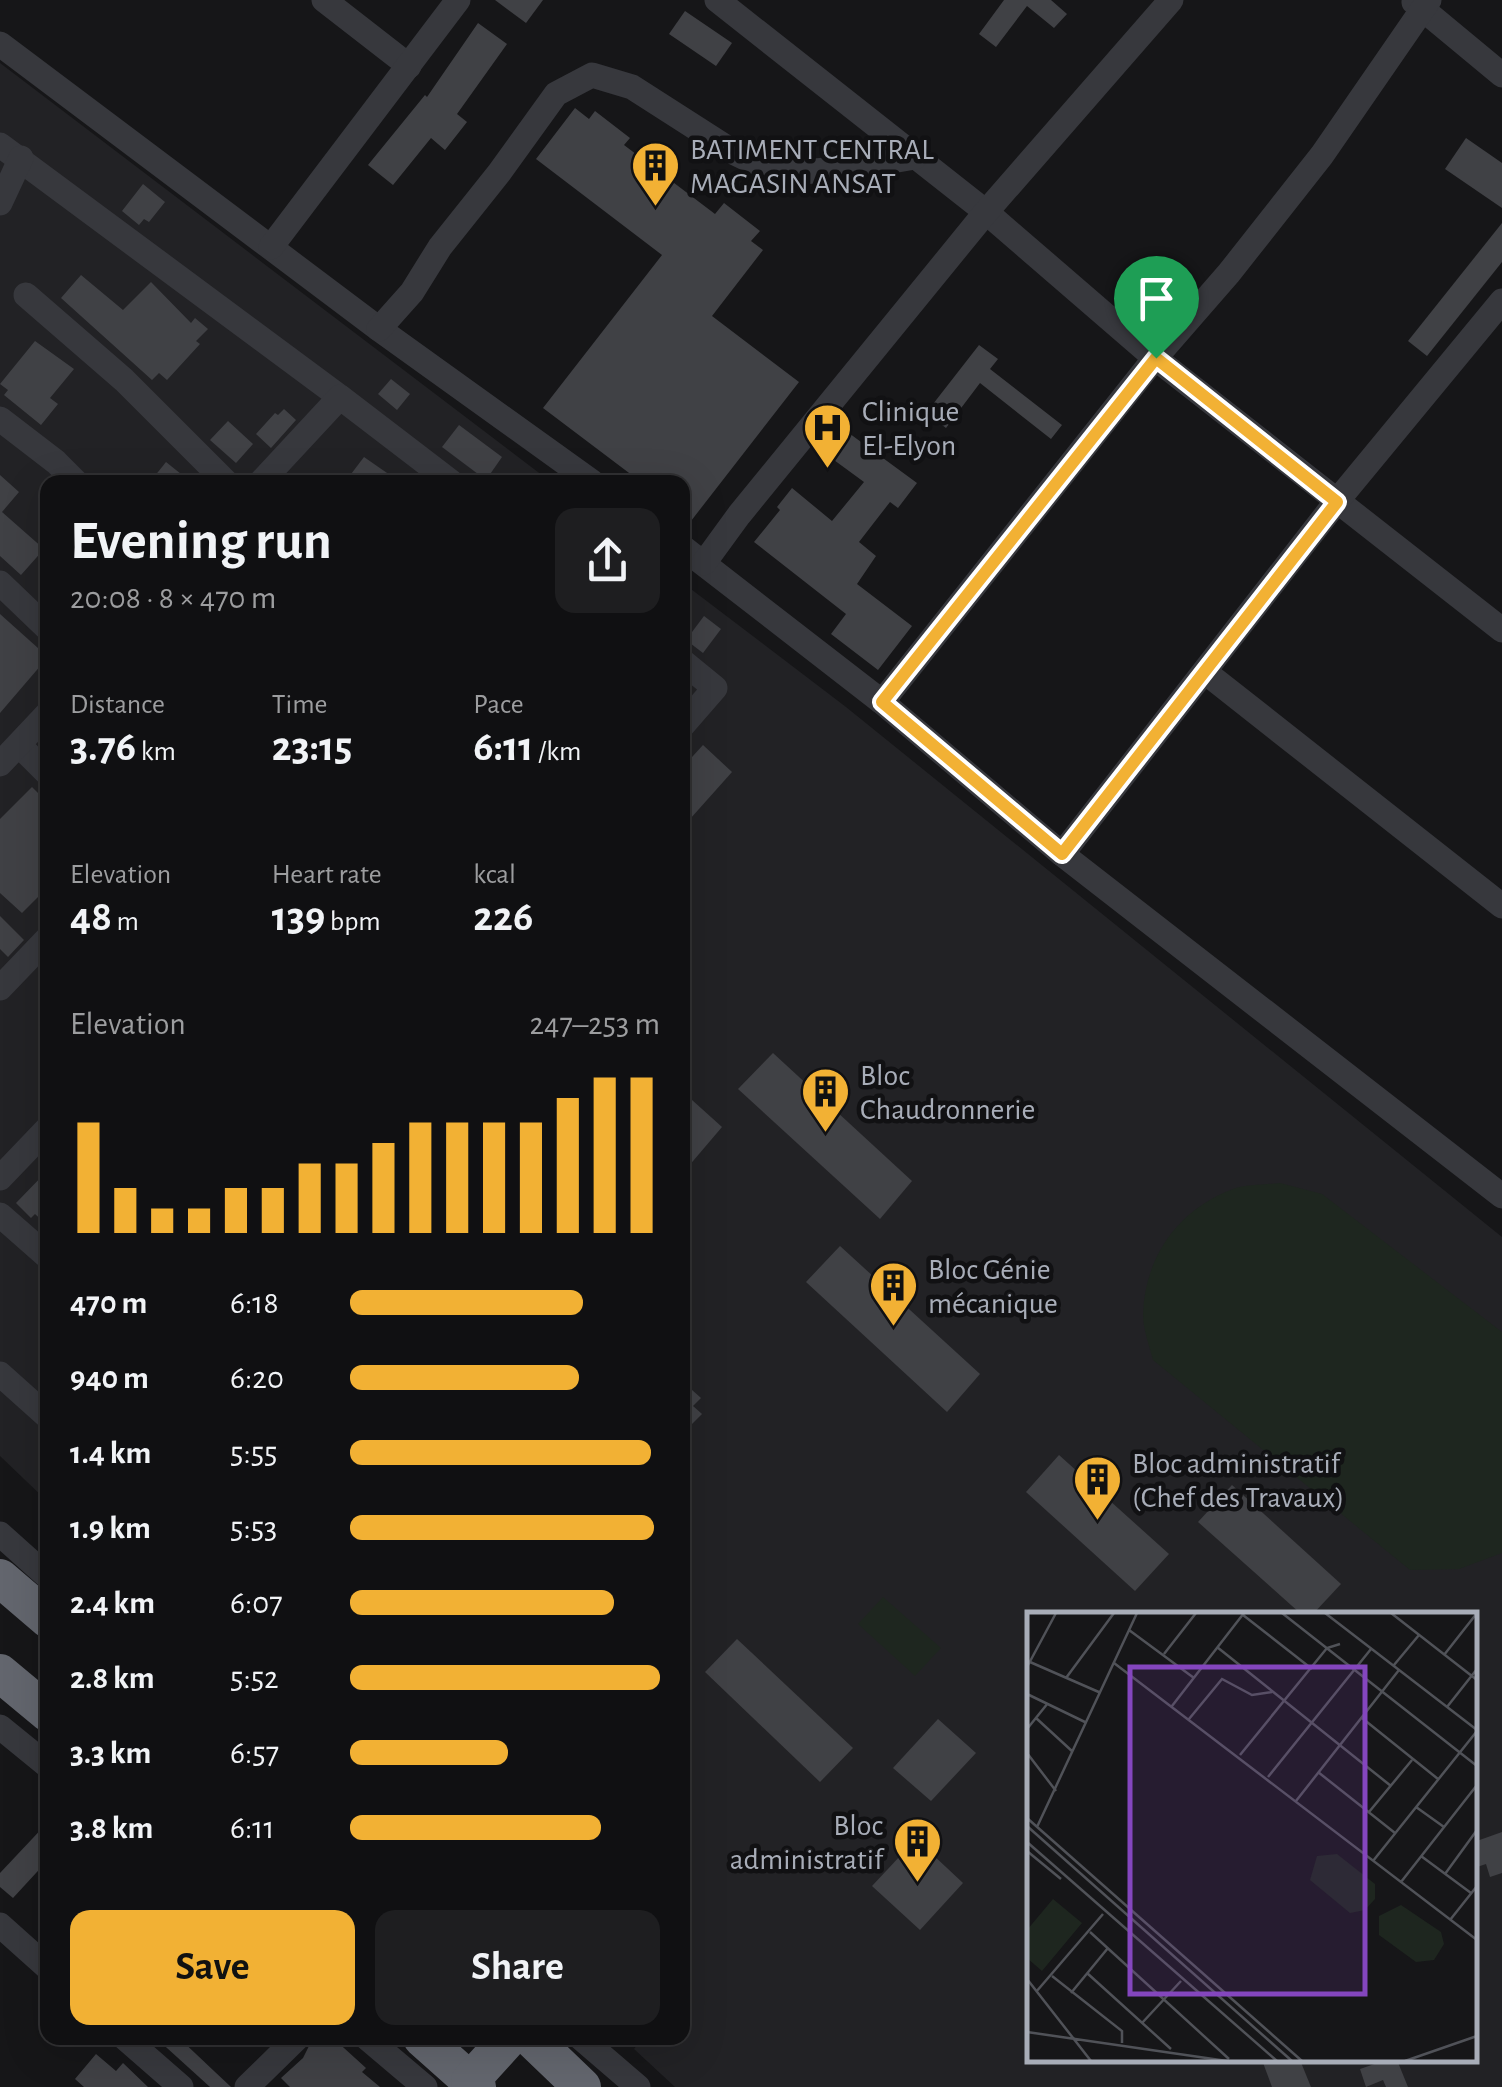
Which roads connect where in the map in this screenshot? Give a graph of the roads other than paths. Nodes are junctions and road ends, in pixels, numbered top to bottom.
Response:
1 (324, 0) edge
2 (458, 0) edge
3 (717, 0) edge
4 (1159, 4) edge
5 (1422, 4) edge
6 (0, 44) edge
7 (409, 66) junction
8 (1502, 76) edge
9 (10, 151) edge
10 (915, 158) junction
11 (0, 203) edge
12 (986, 212) junction
13 (271, 247) junction
14 (26, 295) dead end
15 (1502, 301) edge
16 (379, 329) junction
17 (1492, 335) edge
18 (1156, 358) junction
19 (340, 397) junction
20 (0, 420) edge
21 (69, 475) edge
22 (219, 475) edge
23 (268, 475) edge
24 (442, 475) edge
25 (582, 475) edge
26 (1337, 502) junction
27 (690, 553) edge
28 (704, 563) junction
29 (0, 583) edge
30 (40, 620) edge
31 (1502, 630) edge
32 (690, 668) edge
33 (1204, 672) junction
34 (882, 702) junction
35 (690, 717) edge
36 (40, 722) edge
37 (19, 745) junction
38 (0, 764) edge
39 (40, 766) edge
40 (1062, 854) junction
41 (1502, 906) edge
42 (40, 946) edge
43 (0, 988) edge
44 (40, 1136) edge
45 (0, 1178) edge
46 (1502, 1196) edge
47 (0, 1215) edge
48 (40, 1250) edge
49 (0, 1374) edge
50 (40, 1410) edge
51 (0, 1534) edge
52 (40, 1569) edge
53 (0, 1578) edge
54 (40, 1612) edge
55 (0, 1673) edge
56 (40, 1707) edge
57 (0, 1726) edge
58 (40, 1759) edge
59 (0, 1925) edge
60 (40, 1961) edge
61 (134, 2045) edge
62 (289, 2045) edge
63 (375, 2045) edge
64 (430, 2045) edge
65 (503, 2045) edge
66 (538, 2045) edge
67 (589, 2045) edge
68 (474, 2084) edge
69 (181, 2087) edge
70 (247, 2087) edge
71 (425, 2087) edge
72 (582, 2087) edge
73 (638, 2087) edge

1 - 7 street
2 - 7 street
3 - 10 street
4 - 12 street
5 - 8 street
5 - 18 street
6 - 13 street
7 - 13 street
9 - 11 street
9 - 19 street
10 - 12 street
10 - 16 street
12 - 18 street
12 - 28 street
13 - 16 street
14 - 22 street
15 - 17 street
16 - 25 street
17 - 26 street
18 - 26 street
18 - 34 street
19 - 23 street
19 - 24 street
20 - 21 street
26 - 31 street
26 - 33 street
27 - 28 street
28 - 34 street
29 - 30 street
32 - 35 street
33 - 40 street
33 - 41 street
34 - 40 street
36 - 37 street
37 - 38 street
37 - 39 street
40 - 46 street
42 - 43 street
44 - 45 street
47 - 48 street
49 - 50 street
51 - 52 street
53 - 54 highway
55 - 56 highway
57 - 58 street
59 - 60 street
61 - 69 street
62 - 70 street
63 - 71 street
64 - 68 highway
65 - 68 highway
66 - 72 highway
67 - 73 street

